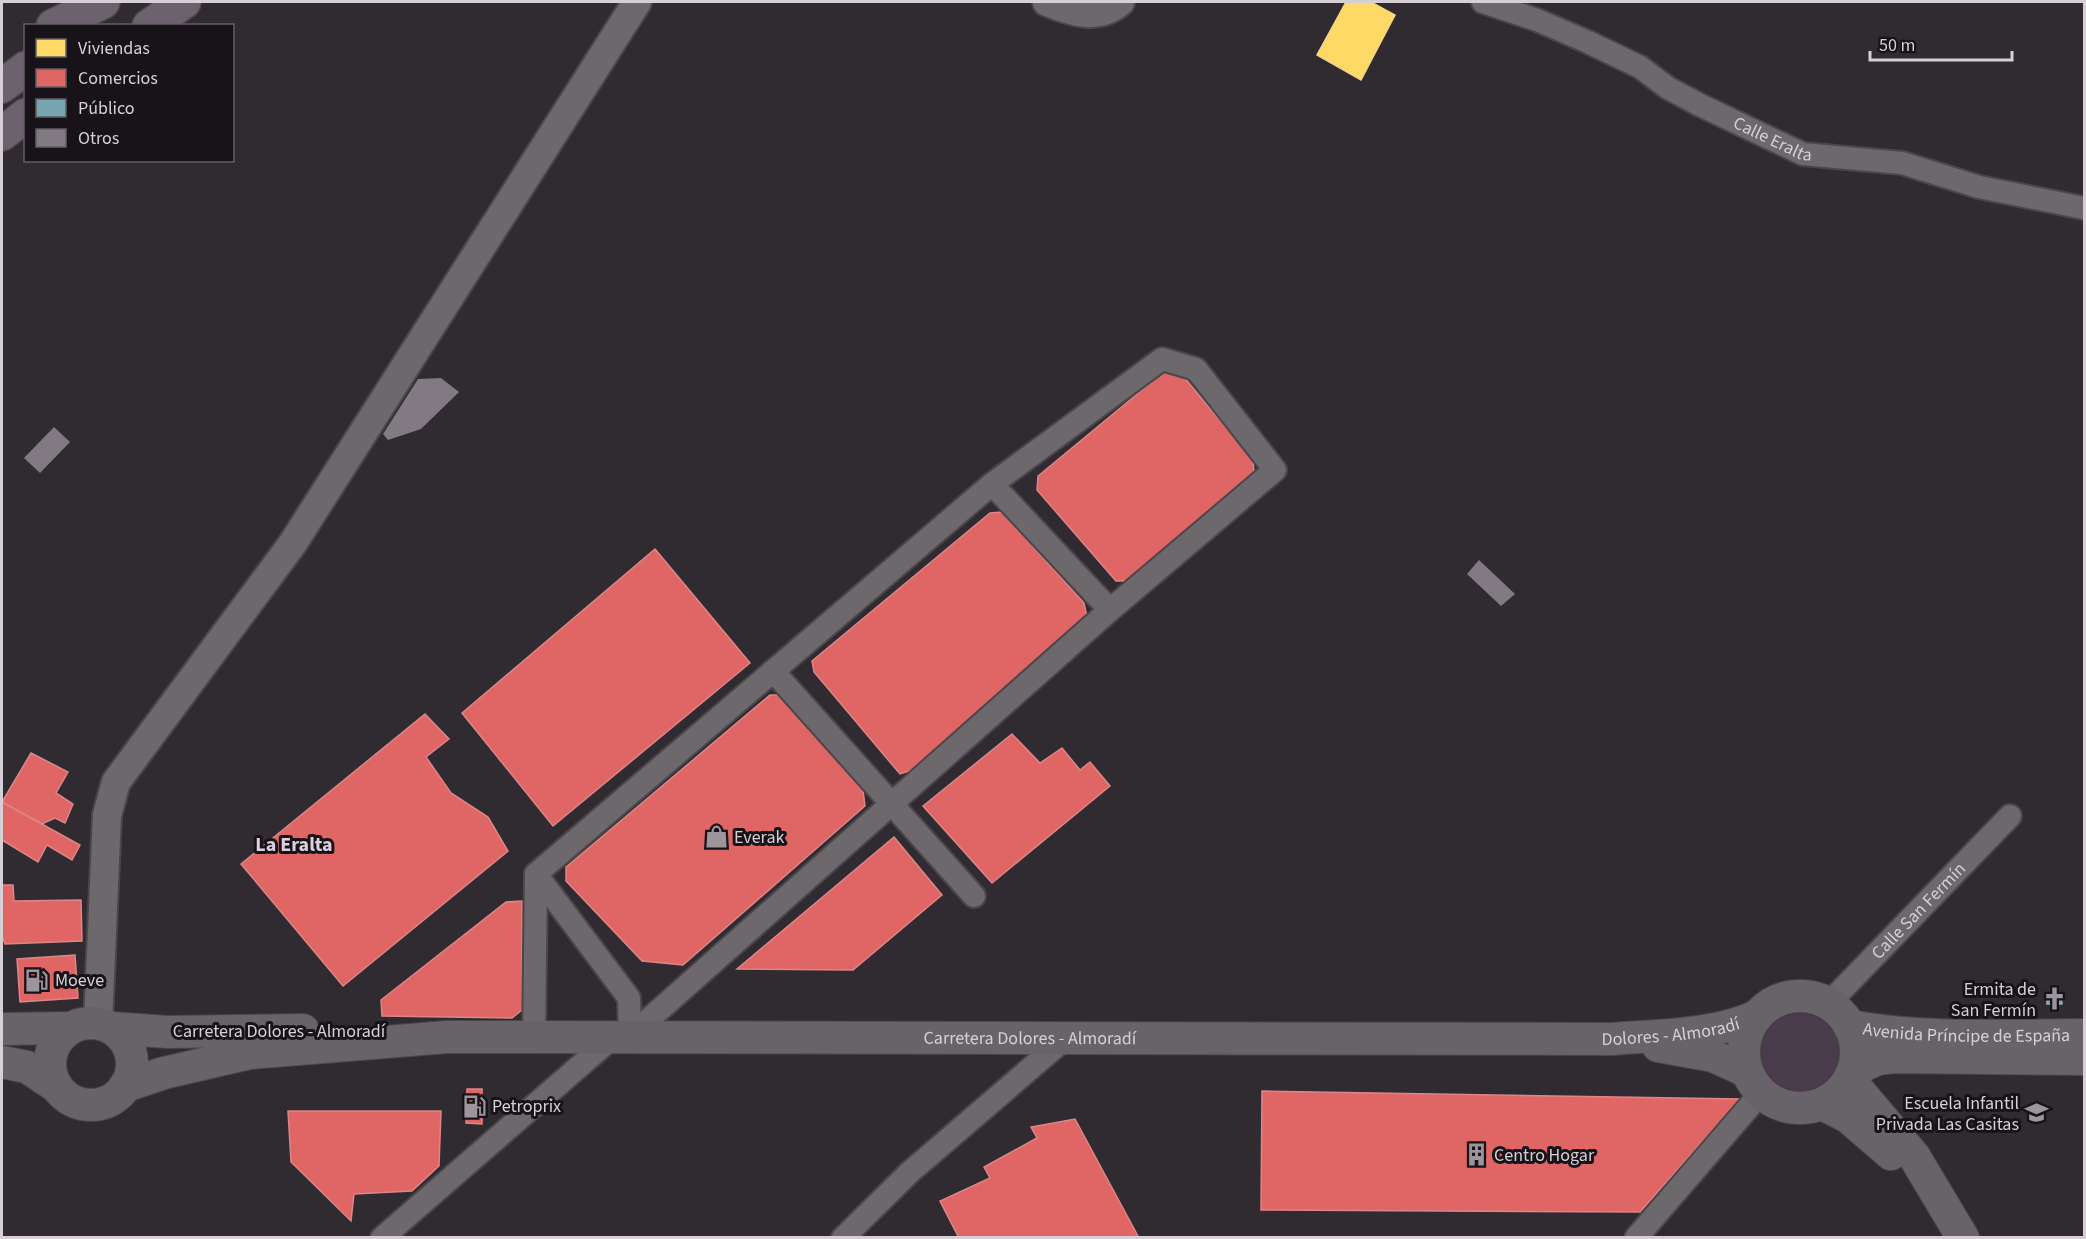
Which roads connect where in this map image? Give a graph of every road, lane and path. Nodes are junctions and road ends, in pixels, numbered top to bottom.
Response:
1 (103, 2) edge
2 (117, 2) edge
3 (184, 2) edge
4 (637, 2) edge
5 (1047, 2) edge
6 (1120, 2) edge
7 (1483, 2) edge
8 (57, 24) edge
9 (87, 24) edge
10 (152, 24) edge
11 (24, 44) edge
12 (2, 58) edge
13 (24, 70) edge
14 (2, 86) edge
15 (24, 118) edge
16 (2, 134) edge
17 (2085, 208) edge
18 (992, 484) junction
19 (1110, 610) junction
20 (773, 671) junction
21 (893, 806) junction
22 (2010, 816) dead end
23 (536, 874) junction
24 (974, 896) dead end
25 (1839, 1015) junction
26 (1757, 1016) junction
27 (93, 1026) junction
28 (2, 1029) edge
29 (2085, 1035) edge
30 (534, 1036) junction
31 (621, 1036) junction
32 (447, 1037) junction
33 (1067, 1037) junction
34 (1613, 1039) junction
35 (2085, 1059) edge
36 (2, 1062) edge
37 (1852, 1072) junction
38 (1754, 1082) junction
39 (125, 1086) junction
40 (57, 1087) junction
41 (1822, 1104) junction
42 (382, 1238) edge
43 (843, 1238) edge
44 (1636, 1238) edge
45 (1948, 1238) edge
46 (1963, 1238) edge

1 - 8 highway
2 - 9 highway
3 - 10 highway
4 - 27 street
5 - 6 street
7 - 17 street, Calle Eralta
11 - 12 highway
13 - 14 highway
15 - 16 highway
18 - 19 street
18 - 19 street
18 - 20 street
19 - 21 street
20 - 21 street
20 - 23 street
21 - 24 street
21 - 31 street
22 - 25 street, Calle San Fermín
23 - 30 street
23 - 31 street
25 - 26 main road, Dolores - Almoradí
25 - 29 main road, Avenida Príncipe de España
25 - 37 main road
26 - 34 main road, Dolores - Almoradí
26 - 38 main road, Dolores - Almoradí
27 - 28 main road, Carretera Dolores - Almoradí
27 - 32 main road, Carretera Dolores - Almoradí
27 - 39 main road
27 - 40 main road
30 - 31 main road, Carretera Dolores - Almoradí
30 - 32 main road, Carretera Dolores - Almoradí
31 - 33 main road, Carretera Dolores - Almoradí
31 - 42 street
32 - 39 main road, Carretera Dolores - Almoradí
33 - 34 main road, Carretera Dolores - Almoradí
33 - 43 street
34 - 38 main road, Dolores - Almoradí
35 - 37 main road, Avenida Príncipe de España
36 - 40 main road
37 - 41 main road
37 - 46 main road
38 - 41 main road, Dolores - Almoradí
38 - 44 street
39 - 40 main road
41 - 45 main road

